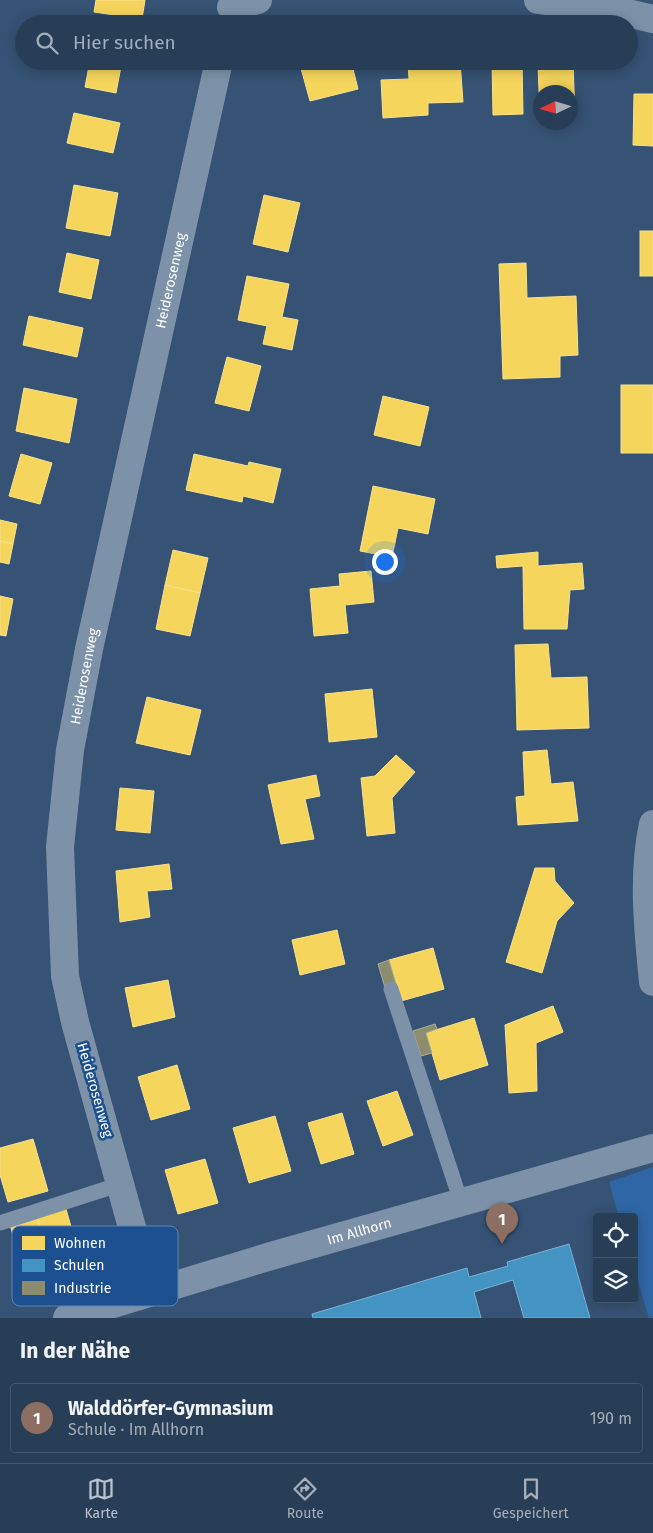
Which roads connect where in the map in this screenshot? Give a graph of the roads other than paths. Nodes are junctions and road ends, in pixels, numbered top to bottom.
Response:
1 (258, 0) edge
2 (538, 0) edge
3 (230, 10) edge
4 (636, 15) edge
5 (638, 15) edge
6 (653, 19) edge
7 (217, 70) edge
8 (653, 824) edge
9 (653, 982) edge
10 (391, 989) dead end
11 (653, 1148) edge
12 (121, 1184) junction
13 (461, 1202) junction
14 (0, 1223) edge
15 (132, 1226) edge
16 (178, 1284) edge
17 (105, 1306) edge
18 (66, 1318) edge

1 - 3 street
2 - 4 street
5 - 6 street
7 - 12 street, Heiderosenweg
8 - 9 street
10 - 13 lane
11 - 13 street, Im Allhorn
12 - 14 lane
12 - 15 street, Heiderosenweg
13 - 16 street, Im Allhorn
17 - 18 street, Im Allhorn

